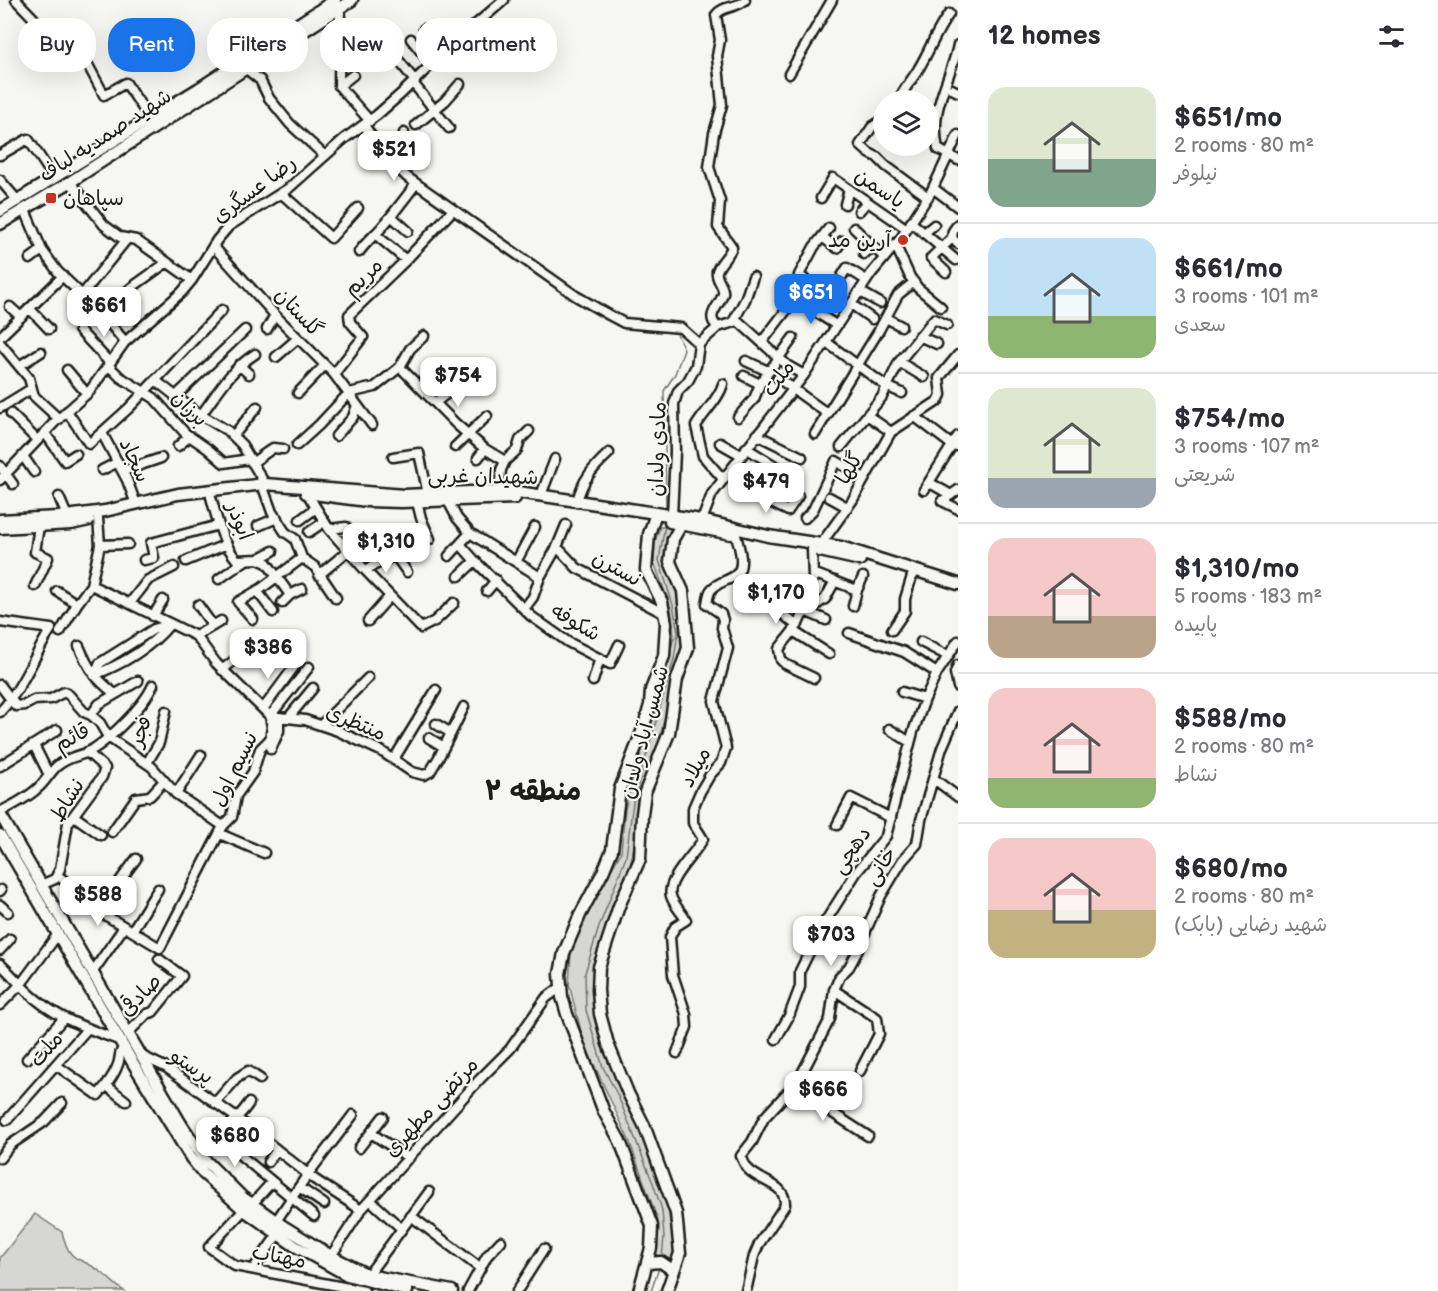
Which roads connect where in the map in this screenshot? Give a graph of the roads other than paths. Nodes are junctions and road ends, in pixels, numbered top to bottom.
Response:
1 (16, 0) edge
2 (352, 0) edge
3 (504, 0) edge
4 (745, 0) edge
5 (832, 0) edge
6 (338, 4) edge
7 (949, 14) dead end
8 (483, 18) edge
9 (308, 25) edge
10 (411, 39) dead end
11 (416, 45) edge
12 (958, 45) edge
13 (404, 68) edge
14 (237, 72) edge
15 (250, 72) edge
16 (423, 72) edge
17 (789, 74) dead end
18 (352, 75) dead end
19 (414, 82) junction
20 (215, 83) junction
21 (460, 84) dead end
22 (339, 87) junction
23 (904, 90) edge
24 (939, 101) edge
25 (435, 110) junction
26 (150, 119) junction
27 (367, 123) junction
28 (416, 125) dead end
29 (873, 126) edge
30 (449, 128) dead end
31 (404, 133) dead end
32 (958, 136) edge
33 (939, 150) edge
34 (873, 154) edge
35 (0, 155) edge
36 (949, 155) junction
37 (325, 156) junction
38 (877, 156) edge
39 (388, 159) junction
40 (958, 160) edge
41 (54, 178) junction
42 (0, 180) edge
43 (70, 182) junction
44 (416, 184) junction
45 (933, 188) junction
46 (849, 189) junction
47 (281, 193) junction
48 (927, 197) junction
49 (822, 198) dead end
50 (867, 201) junction
51 (956, 203) edge
52 (845, 204) dead end
53 (21, 205) junction
54 (358, 208) dead end
55 (453, 210) junction
56 (0, 211) edge
57 (859, 211) dead end
58 (391, 216) junction
59 (0, 224) edge
60 (958, 224) edge
61 (909, 225) junction
62 (934, 225) dead end
63 (829, 228) dead end
64 (854, 228) dead end
65 (408, 231) dead end
66 (924, 233) junction
67 (375, 234) junction
68 (822, 237) junction
69 (127, 239) junction
70 (842, 241) dead end
71 (955, 241) edge
72 (896, 244) junction
73 (213, 246) junction
74 (873, 246) junction
75 (942, 248) junction
76 (42, 250) junction
77 (359, 252) dead end
78 (864, 254) dead end
79 (884, 257) junction
80 (30, 259) dead end
81 (406, 260) junction
82 (956, 260) dead end
83 (166, 263) junction
84 (946, 272) dead end
85 (63, 276) junction
86 (842, 276) dead end
87 (753, 277) dead end
88 (192, 280) junction
89 (866, 280) junction
90 (914, 282) junction
91 (835, 287) dead end
92 (859, 291) junction
93 (782, 292) dead end
94 (82, 295) junction
95 (829, 298) junction
96 (800, 302) dead end
97 (880, 303) dead end
98 (10, 306) dead end
99 (848, 307) junction
100 (941, 307) dead end
101 (29, 308) junction
102 (222, 310) dead end
103 (102, 314) junction
104 (275, 315) junction
105 (21, 316) junction
106 (886, 318) junction
107 (872, 319) dead end
108 (733, 322) junction
109 (948, 325) dead end
110 (836, 326) junction
111 (902, 326) dead end
112 (718, 327) junction
113 (49, 329) dead end
114 (267, 329) dead end
115 (79, 330) dead end
116 (245, 330) dead end
117 (424, 336) dead end
118 (919, 336) junction
119 (0, 337) edge
120 (298, 338) junction
121 (793, 338) dead end
122 (904, 339) dead end
123 (125, 342) junction
124 (762, 342) junction
125 (826, 342) junction
126 (699, 344) junction
127 (913, 344) junction
128 (937, 345) dead end
129 (2, 349) edge
130 (41, 352) dead end
131 (255, 354) dead end
132 (958, 355) edge
133 (276, 357) dead end
134 (778, 357) junction
135 (746, 361) dead end
136 (899, 362) junction
137 (109, 364) junction
138 (857, 364) junction
139 (239, 365) junction
140 (19, 366) junction
141 (324, 366) junction
142 (399, 367) junction
143 (67, 370) dead end
144 (768, 372) junction
145 (249, 374) dead end
146 (334, 374) junction
147 (804, 375) junction
148 (744, 376) dead end
149 (924, 377) dead end
150 (778, 378) dead end
151 (155, 380) junction
152 (460, 383) dead end
153 (723, 384) dead end
154 (760, 384) junction
155 (886, 386) junction
156 (31, 389) junction
157 (794, 389) junction
158 (143, 391) junction
159 (298, 393) dead end
160 (349, 393) junction
161 (902, 393) dead end
162 (87, 394) junction
163 (175, 397) junction
164 (436, 402) junction
165 (357, 405) junction
166 (256, 407) dead end
167 (0, 408) edge
168 (67, 411) junction
169 (11, 414) dead end
170 (828, 414) junction
171 (201, 415) junction
172 (867, 415) junction
173 (487, 416) dead end
174 (914, 416) junction
175 (738, 417) dead end
176 (59, 418) junction
177 (372, 425) dead end
178 (529, 431) dead end
179 (891, 432) junction
180 (45, 433) junction
181 (102, 433) junction
182 (469, 434) junction
183 (816, 434) dead end
184 (757, 435) junction
185 (190, 436) junction
186 (233, 436) junction
187 (336, 436) dead end
188 (958, 436) edge
189 (38, 440) junction
190 (720, 443) dead end
191 (297, 445) dead end
192 (178, 446) dead end
193 (955, 446) edge
194 (455, 447) dead end
195 (841, 447) dead end
196 (484, 448) junction
197 (283, 449) dead end
198 (744, 451) junction
199 (609, 453) dead end
200 (76, 454) dead end
201 (22, 456) junction
202 (802, 457) dead end
203 (161, 458) dead end
204 (393, 458) dead end
205 (478, 458) dead end
206 (555, 459) dead end
207 (251, 461) junction
208 (505, 461) junction
209 (118, 462) junction
210 (102, 470) dead end
211 (123, 471) junction
212 (34, 472) dead end
213 (785, 472) dead end
214 (2, 473) edge
215 (725, 477) junction
216 (864, 478) junction
217 (13, 484) dead end
218 (265, 487) junction
219 (499, 492) junction
220 (954, 492) edge
221 (307, 493) junction
222 (428, 494) junction
223 (541, 495) junction
224 (798, 496) dead end
225 (59, 497) dead end
226 (211, 497) junction
227 (829, 497) dead end
228 (448, 501) junction
229 (417, 502) junction
230 (577, 502) junction
231 (135, 504) junction
232 (847, 507) junction
233 (316, 508) junction
234 (958, 509) edge
235 (67, 516) junction
236 (655, 516) junction
237 (672, 516) junction
238 (98, 518) junction
239 (277, 518) junction
240 (806, 518) dead end
241 (0, 520) edge
242 (300, 520) dead end
243 (24, 523) junction
244 (700, 524) junction
245 (219, 525) junction
246 (566, 525) dead end
247 (681, 525) junction
248 (39, 526) junction
249 (258, 526) dead end
250 (326, 526) junction
251 (346, 527) dead end
252 (535, 527) dead end
253 (0, 528) edge
254 (309, 532) dead end
255 (470, 533) junction
256 (736, 535) junction
257 (430, 539) dead end
258 (377, 542) dead end
259 (129, 544) dead end
260 (226, 544) junction
261 (460, 544) junction
262 (100, 546) junction
263 (816, 546) junction
264 (557, 547) junction
265 (273, 551) dead end
266 (348, 551) junction
267 (448, 556) dead end
268 (391, 557) junction
269 (302, 558) junction
270 (258, 559) junction
271 (144, 560) dead end
272 (246, 560) junction
273 (186, 561) dead end
274 (475, 561) junction
275 (516, 562) junction
276 (174, 567) dead end
277 (365, 570) junction
278 (406, 572) dead end
279 (813, 573) junction
280 (319, 575) junction
281 (277, 576) junction
282 (459, 576) dead end
283 (912, 576) junction
284 (540, 577) junction
285 (863, 577) dead end
286 (219, 579) dead end
287 (496, 580) junction
288 (835, 581) junction
289 (958, 584) edge
290 (91, 585) junction
291 (35, 586) dead end
292 (302, 589) dead end
293 (857, 590) junction
294 (958, 590) edge
295 (57, 591) dead end
296 (257, 591) junction
297 (487, 591) dead end
298 (290, 595) junction
299 (390, 596) junction
300 (790, 597) dead end
301 (336, 598) dead end
302 (163, 600) dead end
303 (806, 602) junction
304 (130, 603) junction
305 (282, 603) dead end
306 (454, 603) dead end
307 (77, 604) junction
308 (771, 604) dead end
309 (198, 605) dead end
310 (853, 606) dead end
311 (525, 609) junction
312 (273, 612) dead end
313 (665, 614) junction
314 (804, 614) junction
315 (153, 616) junction
316 (253, 619) dead end
317 (826, 620) dead end
318 (221, 621) dead end
319 (368, 621) dead end
320 (0, 622) edge
321 (170, 624) junction
322 (213, 626) junction
323 (795, 628) junction
324 (892, 630) dead end
325 (56, 631) junction
326 (849, 633) dead end
327 (196, 636) junction
328 (958, 641) edge
329 (921, 642) dead end
330 (619, 645) dead end
331 (80, 646) dead end
332 (251, 647) dead end
333 (829, 654) dead end
334 (948, 656) junction
335 (600, 658) junction
336 (958, 665) edge
337 (309, 666) dead end
338 (294, 667) dead end
339 (222, 670) junction
340 (937, 673) junction
341 (94, 675) junction
342 (368, 678) dead end
343 (814, 678) dead end
344 (138, 681) dead end
345 (593, 681) dead end
346 (0, 685) edge
347 (153, 685) dead end
348 (958, 687) edge
349 (313, 688) dead end
350 (436, 690) dead end
351 (902, 692) dead end
352 (115, 694) junction
353 (925, 699) junction
354 (11, 701) junction
355 (464, 707) dead end
356 (166, 711) dead end
357 (958, 711) edge
358 (0, 712) edge
359 (270, 714) junction
360 (91, 715) junction
361 (289, 717) junction
362 (435, 724) dead end
363 (321, 726) junction
364 (889, 729) dead end
365 (57, 730) dead end
366 (451, 733) junction
367 (108, 737) junction
368 (429, 738) dead end
369 (910, 742) junction
370 (34, 745) junction
371 (444, 747) junction
372 (271, 749) dead end
373 (87, 752) junction
374 (201, 755) dead end
375 (394, 759) junction
376 (147, 764) junction
377 (0, 766) edge
378 (49, 775) junction
379 (934, 779) junction
380 (164, 781) junction
381 (176, 794) junction
382 (958, 796) edge
383 (0, 813) edge
384 (74, 816) junction
385 (891, 818) junction
386 (837, 825) dead end
387 (221, 830) junction
388 (112, 832) dead end
389 (0, 835) edge
390 (100, 835) dead end
391 (264, 854) dead end
392 (136, 859) dead end
393 (57, 875) junction
394 (41, 885) junction
395 (158, 888) dead end
396 (0, 905) edge
397 (100, 908) junction
398 (8, 912) dead end
399 (128, 929) junction
400 (58, 934) junction
401 (10, 939) dead end
402 (0, 950) edge
403 (159, 959) dead end
404 (0, 964) edge
405 (92, 973) junction
406 (21, 984) junction
407 (561, 987) junction
408 (834, 990) junction
409 (0, 1005) edge
410 (64, 1018) junction
411 (88, 1028) junction
412 (776, 1039) dead end
413 (124, 1040) junction
414 (677, 1053) dead end
415 (141, 1056) junction
416 (27, 1059) dead end
417 (56, 1065) junction
418 (860, 1071) dead end
419 (260, 1079) dead end
420 (795, 1084) junction
421 (107, 1086) junction
422 (126, 1101) dead end
423 (62, 1103) dead end
424 (215, 1103) junction
425 (249, 1103) dead end
426 (353, 1115) dead end
427 (383, 1117) dead end
428 (238, 1119) junction
429 (7, 1120) dead end
430 (371, 1133) junction
431 (868, 1136) dead end
432 (359, 1148) dead end
433 (277, 1150) junction
434 (0, 1158) edge
435 (409, 1158) junction
436 (268, 1162) dead end
437 (308, 1174) junction
438 (272, 1183) junction
439 (299, 1186) junction
440 (429, 1192) dead end
441 (291, 1199) junction
442 (370, 1200) junction
443 (324, 1204) dead end
444 (248, 1207) junction
445 (361, 1210) junction
446 (314, 1216) dead end
447 (411, 1216) junction
448 (276, 1221) junction
449 (402, 1229) junction
450 (278, 1234) junction
451 (501, 1241) dead end
452 (311, 1249) junction
453 (544, 1249) dead end
454 (331, 1256) junction
455 (647, 1263) junction
456 (254, 1268) junction
457 (480, 1268) junction
458 (674, 1271) junction
459 (368, 1275) junction
460 (363, 1291) edge
461 (407, 1291) edge
462 (452, 1291) edge
463 (468, 1291) edge
464 (516, 1291) edge
465 (639, 1291) edge
466 (667, 1291) edge
467 (746, 1291) edge

1 - 26 street
2 - 6 main road, شهید صمدیه لباف
3 - 8 street, رضا عسگری
4 - 112 street
5 - 17 street
6 - 9 main road, شهید صمدیه لباف
6 - 20 main road, شهید صمدیه لباف
6 - 22 street
7 - 23 street
10 - 11 street
12 - 24 street
13 - 19 street
14 - 20 main road, شهید صمدیه لباف
15 - 37 street
16 - 19 street, رضا عسگری
18 - 22 street
19 - 25 street
19 - 27 street, رضا عسگری
20 - 26 main road, شهید صمدیه لباف
20 - 43 main road, شهید صمدیه لباف
21 - 25 street
22 - 27 street
25 - 28 street
25 - 30 street
26 - 41 main road, شهید صمدیه لباف
27 - 37 street, رضا عسگری
27 - 39 street
29 - 34 street
31 - 39 street
32 - 36 street, ملت
33 - 36 street
35 - 41 street
36 - 40 street
36 - 45 street, ملت
37 - 47 street, رضا عسگری
38 - 48 street
39 - 44 street
41 - 53 main road, شهید صمدیه لباف
42 - 53 street
43 - 53 main road, شهید صمدیه لباف
43 - 69 street
44 - 55 street
44 - 58 street
45 - 48 street, ملت
45 - 51 street
46 - 49 street, یاسمن
46 - 50 street, یاسمن
46 - 52 street
47 - 54 street
47 - 73 street, رضا عسگری
48 - 61 street, ملت
50 - 57 street
50 - 61 street, یاسمن
53 - 56 main road, شهید صمدیه لباف
53 - 59 main road, شهید صمدیه لباف
53 - 76 street
55 - 81 street, مریم
55 - 126 street
58 - 65 street
58 - 67 street
60 - 71 street
61 - 66 street, یاسمن
61 - 72 street, ملت
62 - 66 street
63 - 68 street
64 - 74 street
66 - 75 street, یاسمن
67 - 77 street
67 - 81 street
68 - 70 street
68 - 95 street
69 - 83 street
69 - 94 street
71 - 75 street
72 - 79 street, ملت
72 - 90 street
73 - 88 street, رضا عسگری
73 - 104 street, گلستان
74 - 78 street
74 - 79 street
75 - 82 street, یاسمن
75 - 84 street
76 - 80 street
76 - 85 street
79 - 89 street, ملت
81 - 146 street, مریم
83 - 88 street
83 - 103 street
85 - 94 street
85 - 101 street
86 - 89 street
87 - 108 street
88 - 123 street, رضا عسگری
89 - 92 street, ملت
90 - 100 street
90 - 106 street
91 - 95 street
92 - 97 street
92 - 99 street, ملت
93 - 124 street
94 - 103 street
95 - 99 street
96 - 110 street
98 - 105 street
99 - 107 street
99 - 110 street, ملت
101 - 105 street
101 - 113 street
102 - 151 street
103 - 123 street
104 - 114 street
104 - 120 street, گلستان
105 - 119 street
106 - 111 street
106 - 138 street
108 - 112 street
108 - 124 street
109 - 118 street
110 - 125 street, ملت
112 - 126 street
115 - 137 street, برزان
116 - 163 street
117 - 142 street
118 - 127 street
118 - 128 street
120 - 133 street
120 - 141 street, گلستان
121 - 134 street
122 - 127 street
123 - 137 street, رضا عسگری
124 - 134 street
125 - 138 street
125 - 147 street, ملت
126 - 237 street, مادی ولدان
127 - 136 street
129 - 140 street
130 - 140 street
131 - 139 street
132 - 174 street, گلها
134 - 144 street
134 - 147 street
135 - 144 street
136 - 149 street
136 - 155 street
137 - 158 street, برزان
137 - 162 street, رضا عسگری
138 - 155 street
138 - 170 street
139 - 145 street
139 - 171 street
140 - 156 street
141 - 146 street, گلستان
141 - 159 street
142 - 160 street
142 - 164 street
143 - 162 street
144 - 154 street
146 - 160 street, گلستان
147 - 157 street, ملت
148 - 154 street
150 - 157 street
151 - 158 street
151 - 163 street
152 - 164 street
153 - 215 street
154 - 175 street
155 - 161 street
155 - 172 street
156 - 167 street
156 - 176 street
157 - 170 street
157 - 184 street, ملت
158 - 181 street
158 - 185 street, برزان
160 - 165 street, گلستان
160 - 191 street
162 - 168 street, رضا عسگری
163 - 171 street
164 - 182 street
165 - 177 street, گلستان
165 - 187 street
166 - 186 street
168 - 176 street, رضا عسگری
168 - 181 street
169 - 189 street
170 - 183 street
171 - 186 street
172 - 179 street
172 - 195 street
173 - 182 street
174 - 179 street, گلها
174 - 193 street
176 - 180 street, رضا عسگری
178 - 208 street
179 - 216 street, گلها
180 - 189 street, رضا عسگری
180 - 200 street
181 - 209 street, سجاد
182 - 194 street
182 - 196 street
184 - 198 street, ملت
184 - 202 street
185 - 192 street
185 - 207 street, برزان
186 - 207 street
188 - 193 street
189 - 201 street, رضا عسگری
190 - 198 street
193 - 220 street
196 - 205 street
196 - 208 street
197 - 207 street
198 - 213 street
198 - 215 street, ملت
199 - 230 street
201 - 212 street
201 - 214 street, رضا عسگری
203 - 211 street
204 - 222 street
206 - 223 street
207 - 218 street
208 - 219 street
209 - 210 street
209 - 211 street, سجاد
211 - 231 street, سجاد
214 - 217 street
215 - 224 street
215 - 244 street, ملت
216 - 232 street, گلها
216 - 240 street
218 - 221 main road, شهیدان غربی
218 - 222 main road, شهیدان غربی
218 - 226 main road, شهیدان غربی
218 - 231 main road, شهیدان غربی
218 - 239 street
219 - 222 main road, شهیدان غربی
219 - 223 main road, شهیدان غربی
220 - 234 street
221 - 229 main road, شهیدان غربی
221 - 233 street
223 - 230 main road, شهیدان غربی
225 - 235 street
226 - 238 main road, شهیدان غربی
226 - 245 street, ابوذر
227 - 232 street
228 - 229 main road, شهیدان غربی
228 - 236 main road, شهیدان غربی
228 - 255 street
229 - 257 street
230 - 236 main road, شهیدان غربی
231 - 235 main road, شهیدان غربی
232 - 263 street, گلها
233 - 242 street
233 - 250 street
235 - 243 main road, شهیدان غربی
236 - 237 main road, شهیدان غربی
236 - 247 main road, شهیدان غربی
236 - 313 main road
237 - 244 main road, شهیدان غربی
238 - 248 main road, شهیدان غربی
238 - 262 street
239 - 249 street
239 - 269 street
241 - 243 main road, شهیدان غربی
243 - 248 main road, شهیدان غربی
243 - 253 main road, شهیدان غربی
244 - 247 main road, شهیدان غربی
244 - 256 main road, شهیدان غربی
244 - 263 main road, شهیدان غربی
245 - 260 street, ابوذر
245 - 271 street
246 - 264 street, شکوفه
247 - 458 main road, شمس آباد ولدان
248 - 291 street
250 - 251 street
250 - 254 street
250 - 266 street
252 - 275 street
255 - 261 street
255 - 275 street
256 - 263 main road, شهیدان غربی
256 - 414 street, میلاد
258 - 268 street
259 - 262 street
260 - 272 street, ابوذر
260 - 273 street
261 - 267 street
261 - 274 street, شکوفه
262 - 290 street
263 - 279 street
263 - 283 main road, شهیدان غربی
263 - 289 main road, شهیدان غربی
264 - 284 street, شکوفه
264 - 313 street, نسترن
265 - 270 street
266 - 277 street
266 - 280 street
268 - 277 street
268 - 278 street
269 - 280 street
269 - 281 street
270 - 272 street, ابوذر
270 - 281 street, ابوذر
272 - 286 street
274 - 282 street
274 - 287 street, شکوفه
275 - 284 street
276 - 304 street
277 - 299 street
279 - 288 street
279 - 303 street
280 - 301 street
281 - 296 street
281 - 298 street, ابوذر
283 - 294 main road, شهیدان غربی
283 - 324 street
284 - 311 street, شکوفه
285 - 293 street
287 - 297 street
287 - 311 street, شکوفه
288 - 293 street
288 - 314 street
290 - 304 street
290 - 307 street
292 - 298 street
293 - 310 street
295 - 307 street
296 - 312 street
296 - 316 street
298 - 305 street
299 - 306 street
299 - 319 street
300 - 303 street
302 - 315 street
303 - 314 street
304 - 315 street
307 - 325 street
308 - 323 street
309 - 322 street
311 - 335 street, شکوفه
313 - 407 main road
314 - 317 street
314 - 323 street
315 - 321 street
318 - 322 street
320 - 325 street
321 - 327 street
321 - 341 street
322 - 327 street
323 - 333 street
323 - 343 street
325 - 354 street
326 - 340 street
327 - 339 street
328 - 334 street, دهچی
329 - 334 street
330 - 335 street, شکوفه
331 - 341 street
332 - 339 street
334 - 340 street, دهچی
335 - 345 street
336 - 348 street
337 - 359 street, نسیم اول
338 - 359 street
339 - 359 street
340 - 353 street, دهچی
341 - 352 street
342 - 363 street
344 - 352 street
346 - 354 street
347 - 367 street, قائم
349 - 361 street
350 - 375 street
351 - 353 street
352 - 360 street
353 - 369 street, دهچی
354 - 358 street
354 - 360 street
355 - 366 street, منتظری
356 - 376 street, فجر
357 - 379 street, خانی
359 - 361 street, منتظری
359 - 372 street
359 - 387 street, نسیم اول
360 - 367 street
361 - 363 street, منتظری
362 - 366 street
363 - 375 street, منتظری
364 - 369 street
365 - 370 street
366 - 371 street, منتظری
367 - 373 street, قائم
367 - 376 street
368 - 371 street
369 - 385 street, دهچی
370 - 377 street
370 - 378 street
371 - 375 street, منتظری
373 - 378 street, قائم
373 - 384 street, نشاط
374 - 381 street
376 - 380 street
378 - 383 street, قائم
379 - 382 street
379 - 408 street, خانی
380 - 381 street
380 - 388 street
381 - 387 street
383 - 394 main road
384 - 390 street
384 - 393 street, نشاط
385 - 386 street
385 - 412 street, دهچی
387 - 391 street
387 - 399 street, نسیم اول
389 - 400 main road
392 - 397 street
393 - 394 street
393 - 397 street
394 - 405 main road
395 - 399 street
396 - 398 street
397 - 399 street
399 - 405 street
400 - 406 street
400 - 413 main road
401 - 402 street
403 - 413 street, صادقی
404 - 406 street
405 - 413 main road
406 - 409 street
406 - 410 street
407 - 435 street, مرتضی مطهری
407 - 455 main road
408 - 418 street
408 - 420 street, خانی
410 - 411 street
410 - 416 street
411 - 413 street
411 - 417 street, ملت
413 - 415 main road
413 - 421 street
413 - 444 main road
415 - 424 street, پرستو
415 - 444 main road
417 - 421 street
417 - 429 street, ملت
419 - 424 street
420 - 431 street
420 - 467 street, خانی
421 - 422 street
423 - 434 street
424 - 428 street, پرستو
425 - 428 street
426 - 437 street
427 - 430 street
428 - 433 street, پرستو
428 - 438 street
430 - 432 street
430 - 435 street
433 - 436 street
433 - 437 street, پرستو
435 - 442 street, مرتضی مطهری
437 - 439 street
437 - 445 street, پرستو
438 - 441 street
438 - 444 street
439 - 441 street
439 - 443 street
440 - 447 street
441 - 446 street
441 - 448 street
442 - 445 street, مرتضی مطهری
442 - 449 street
444 - 448 main road
444 - 450 main road
444 - 456 street, مهتاب
445 - 454 street, مرتضی مطهری
447 - 449 street
447 - 457 street
448 - 452 main road
449 - 459 street
450 - 452 main road
450 - 456 street
451 - 457 street
452 - 454 main road
452 - 461 main road
453 - 464 street
454 - 459 main road
455 - 458 main road
455 - 465 main road
456 - 460 street, مهتاب
457 - 463 street
458 - 466 main road, شمس آباد ولدان
459 - 462 main road

